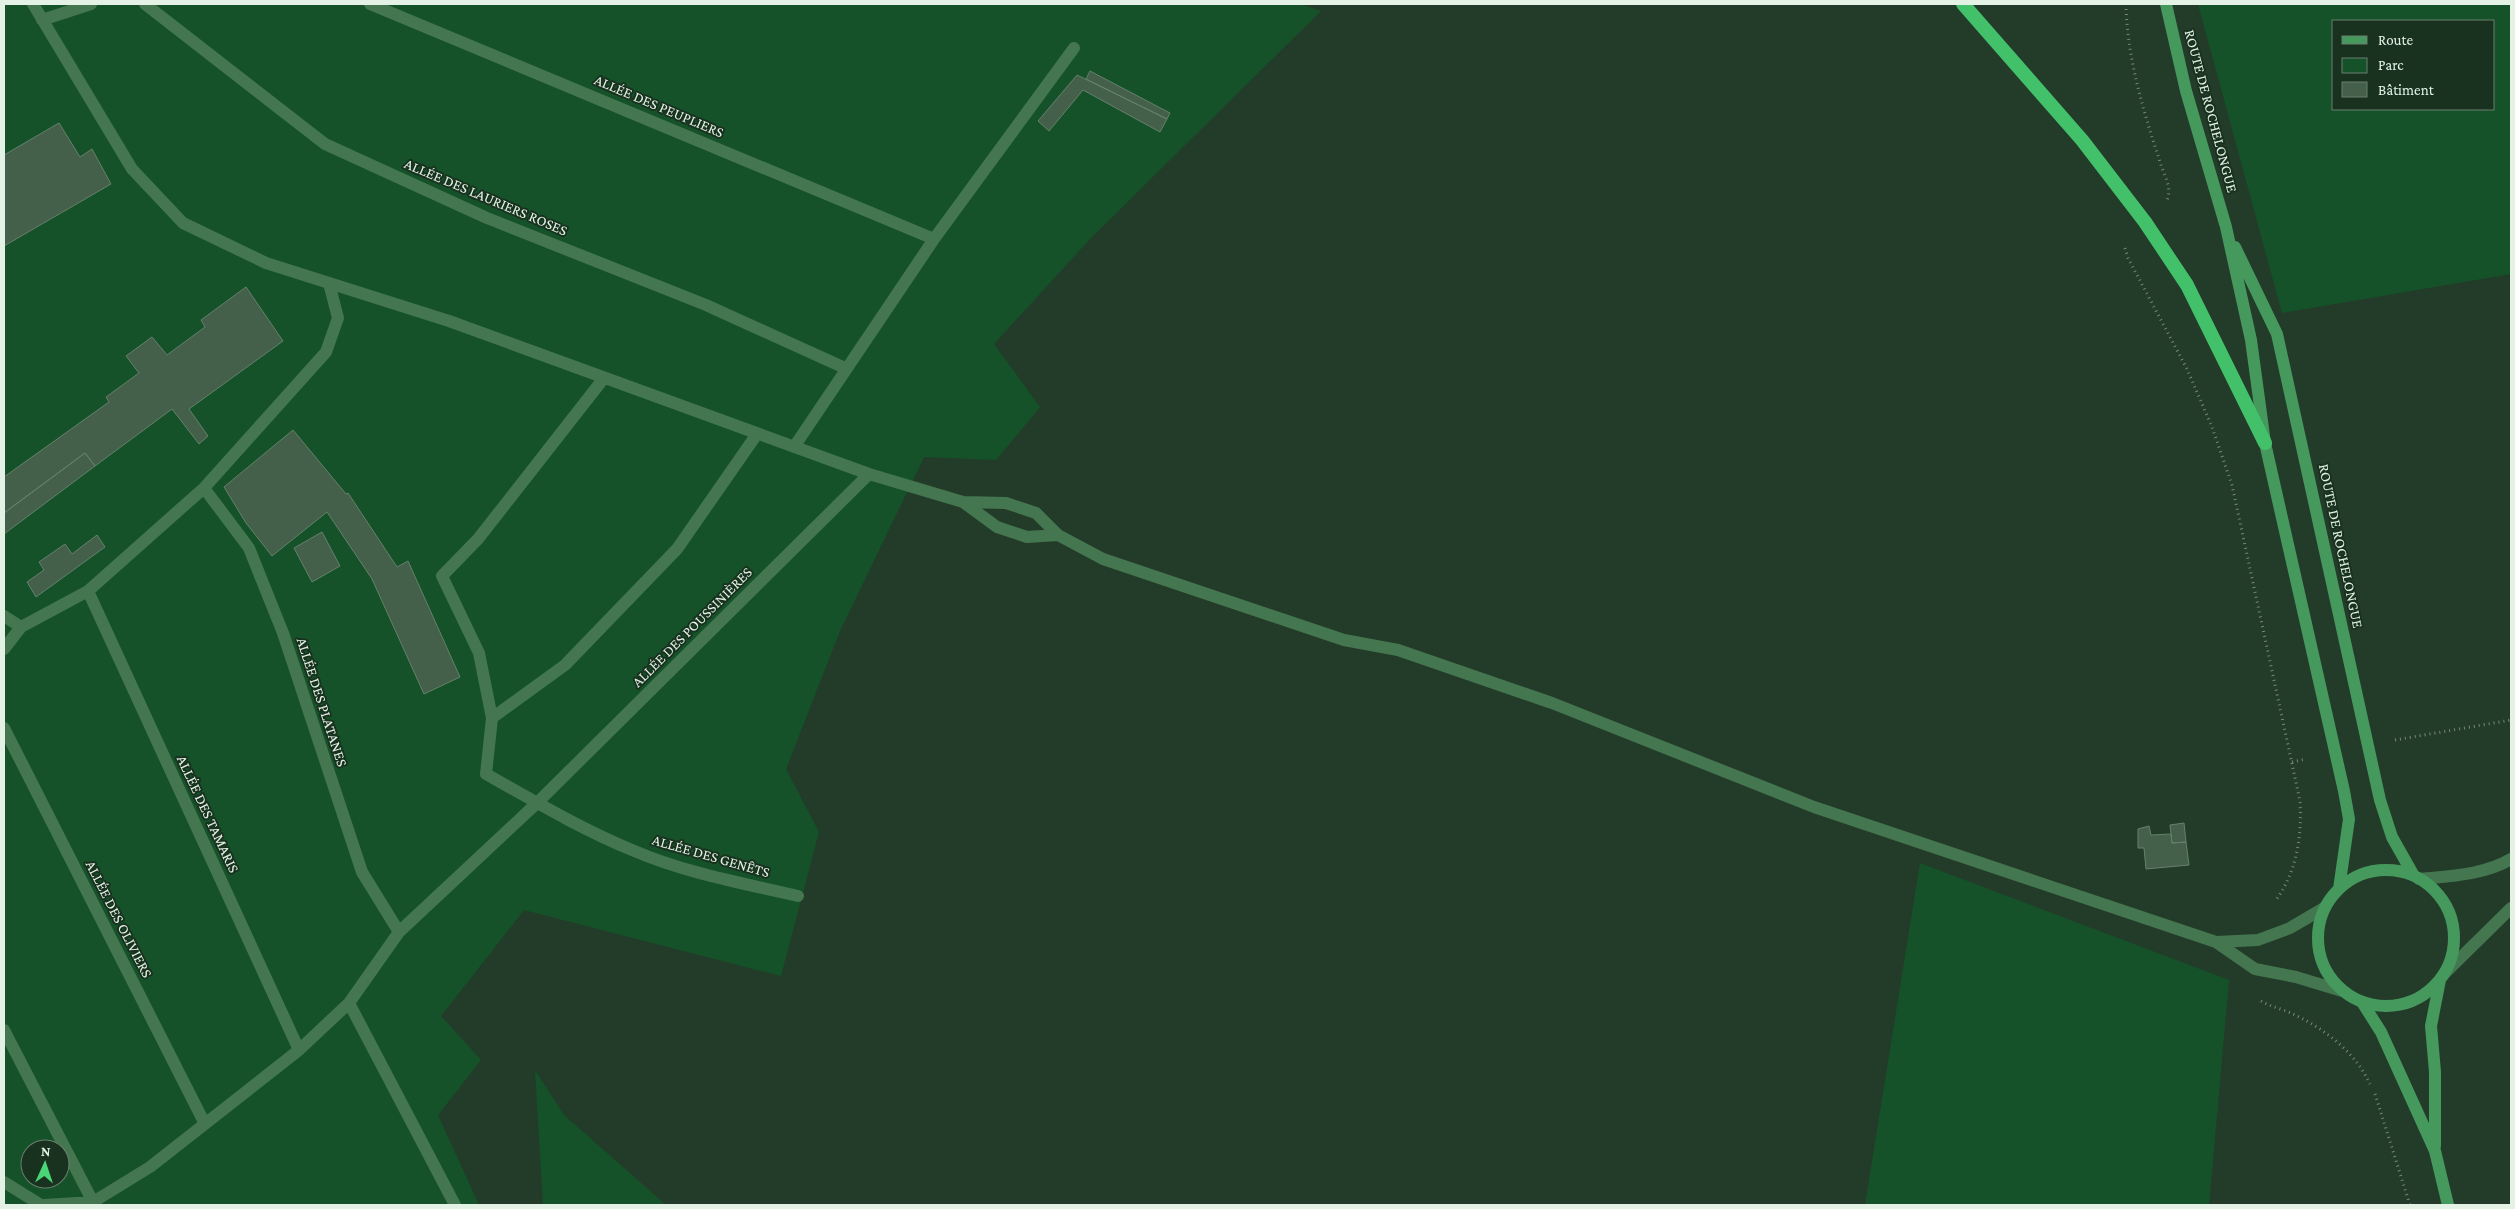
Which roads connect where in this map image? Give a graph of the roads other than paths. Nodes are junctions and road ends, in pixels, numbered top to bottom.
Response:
1 (33, 4) edge
2 (91, 4) edge
3 (145, 4) edge
4 (370, 4) edge
5 (1963, 4) edge
6 (2166, 4) edge
7 (42, 20) junction
8 (1074, 48) dead end
9 (2226, 227) junction
10 (934, 239) junction
11 (329, 283) junction
12 (845, 368) junction
13 (604, 378) junction
14 (757, 434) junction
15 (2264, 443) junction
16 (794, 447) junction
17 (869, 474) junction
18 (204, 488) junction
19 (963, 502) junction
20 (1058, 535) junction
21 (88, 591) junction
22 (4, 616) edge
23 (22, 627) junction
24 (4, 649) edge
25 (492, 718) junction
26 (4, 728) edge
27 (537, 803) junction
28 (2511, 859) edge
29 (2416, 877) junction
30 (2339, 889) junction
31 (798, 896) dead end
32 (2324, 908) junction
33 (2511, 908) edge
34 (399, 932) junction
35 (2216, 942) junction
36 (2441, 978) junction
37 (2342, 991) junction
38 (2362, 1002) junction
39 (349, 1003) junction
40 (4, 1030) edge
41 (300, 1050) junction
42 (205, 1124) junction
43 (2435, 1151) junction
44 (4, 1181) edge
45 (93, 1202) junction
46 (43, 1205) edge
47 (455, 1205) edge
48 (2448, 1205) edge

1 - 7 street
2 - 7 street
3 - 12 street, ALLÉE DES LAURIERS ROSES
4 - 10 street, ALLÉE DES PEUPLIERS
5 - 15 highway
6 - 9 main road, ROUTE DE ROCHELONGUE
7 - 11 street
8 - 10 street
9 - 15 main road, ROUTE DE ROCHELONGUE
9 - 29 main road, ROUTE DE ROCHELONGUE
10 - 12 street
11 - 13 street
11 - 18 street
12 - 16 street
13 - 14 street
13 - 25 street
14 - 16 street
14 - 25 street
15 - 30 main road, ROUTE DE ROCHELONGUE
16 - 17 street
17 - 19 street
17 - 27 street, ALLÉE DES POUSSINIÈRES
18 - 21 street
18 - 34 street, ALLÉE DES PLATANES
19 - 20 street
19 - 20 street
20 - 35 street
21 - 23 street
21 - 41 street, ALLÉE DES TAMARIS
22 - 23 street
23 - 24 street
25 - 27 street, ALLÉE DES GENÊTS
26 - 42 street, ALLÉE DES OLIVIERS
27 - 31 street, ALLÉE DES GENÊTS
27 - 34 street, ALLÉE DES POUSSINIÈRES
28 - 29 street
29 - 30 main road
29 - 36 main road
30 - 32 main road
32 - 35 street
32 - 37 main road
33 - 36 street
34 - 39 street, ALLÉE DES POUSSINIÈRES
35 - 37 street
36 - 38 main road
36 - 43 main road
37 - 38 main road
38 - 43 main road
39 - 41 street, ALLÉE DES POUSSINIÈRES
39 - 47 street
40 - 45 street
41 - 42 street, ALLÉE DES POUSSINIÈRES
42 - 45 street, ALLÉE DES POUSSINIÈRES
43 - 48 main road
44 - 46 street
45 - 46 street

